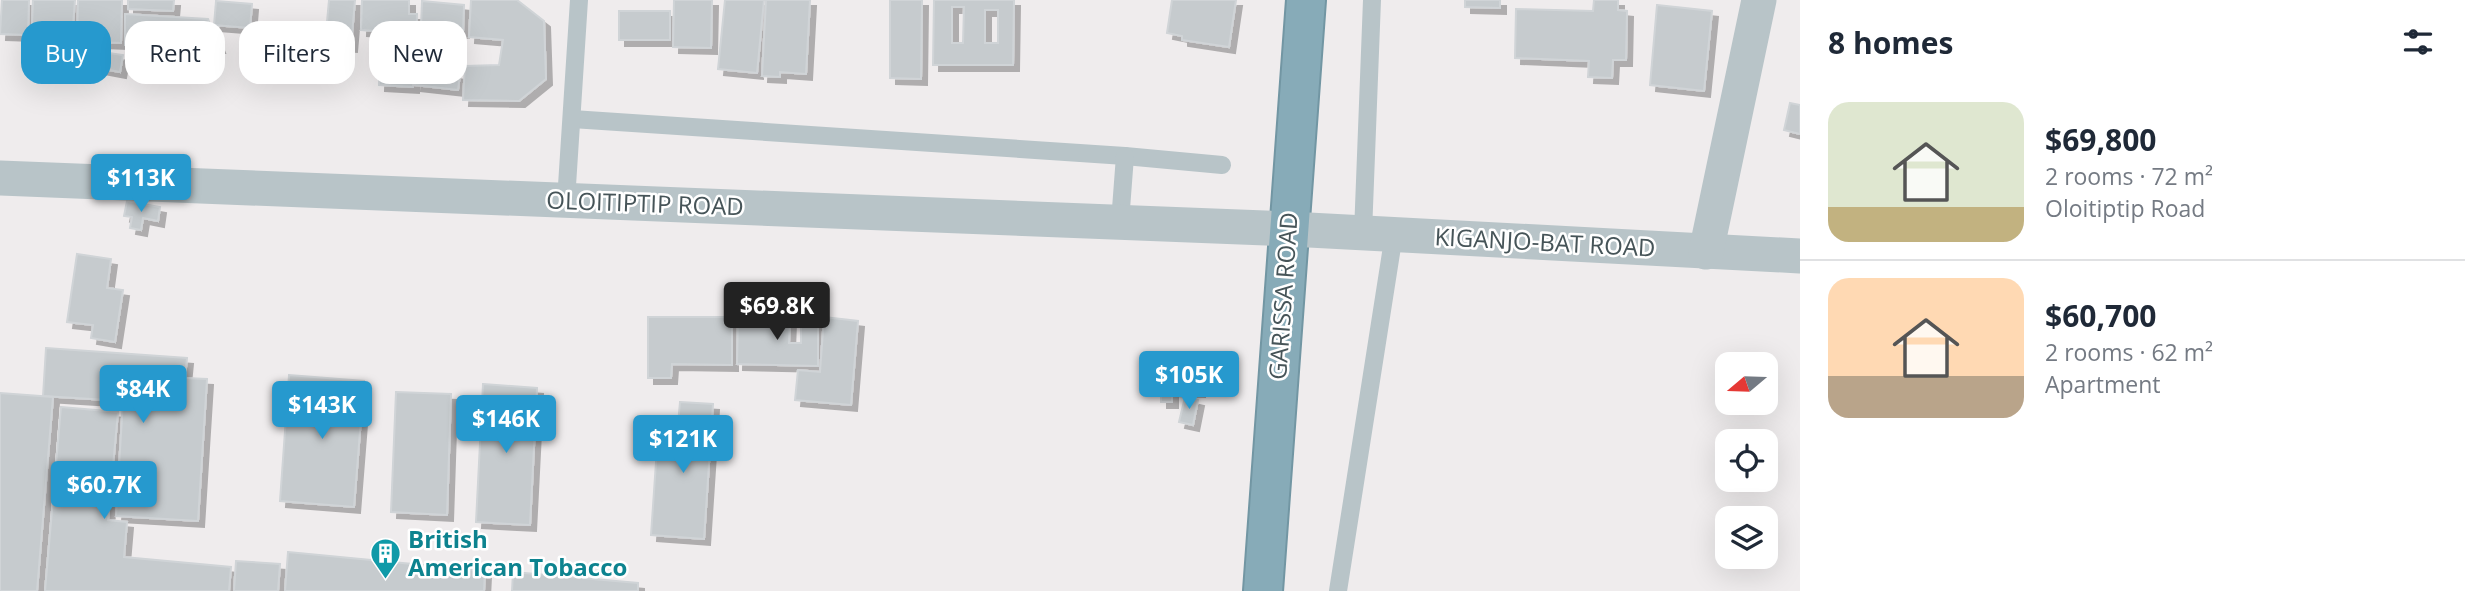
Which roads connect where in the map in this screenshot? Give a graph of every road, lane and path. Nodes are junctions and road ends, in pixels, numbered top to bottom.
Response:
1 (579, 0) edge
2 (1306, 0) edge
3 (1372, 0) edge
4 (1759, 0) edge
5 (572, 119) junction
6 (1125, 156) junction
7 (1222, 165) dead end
8 (0, 178) edge
9 (566, 201) junction
10 (1120, 222) junction
11 (1290, 229) junction
12 (1378, 233) junction
13 (1706, 251) junction
14 (1800, 256) edge
15 (1263, 591) edge
16 (1338, 591) edge

1 - 5 lane
2 - 11 highway, GARISSA ROAD
3 - 12 lane
4 - 13 street
5 - 6 lane
5 - 9 lane
6 - 7 lane
6 - 10 lane
8 - 9 street, OLOITIPTIP ROAD
9 - 10 street, OLOITIPTIP ROAD
10 - 11 street, OLOITIPTIP ROAD
11 - 12 street, KIGANJO-BAT ROAD
11 - 15 highway, GARISSA ROAD
12 - 13 street, KIGANJO-BAT ROAD
12 - 16 lane
13 - 14 street, KIGANJO-BAT ROAD

